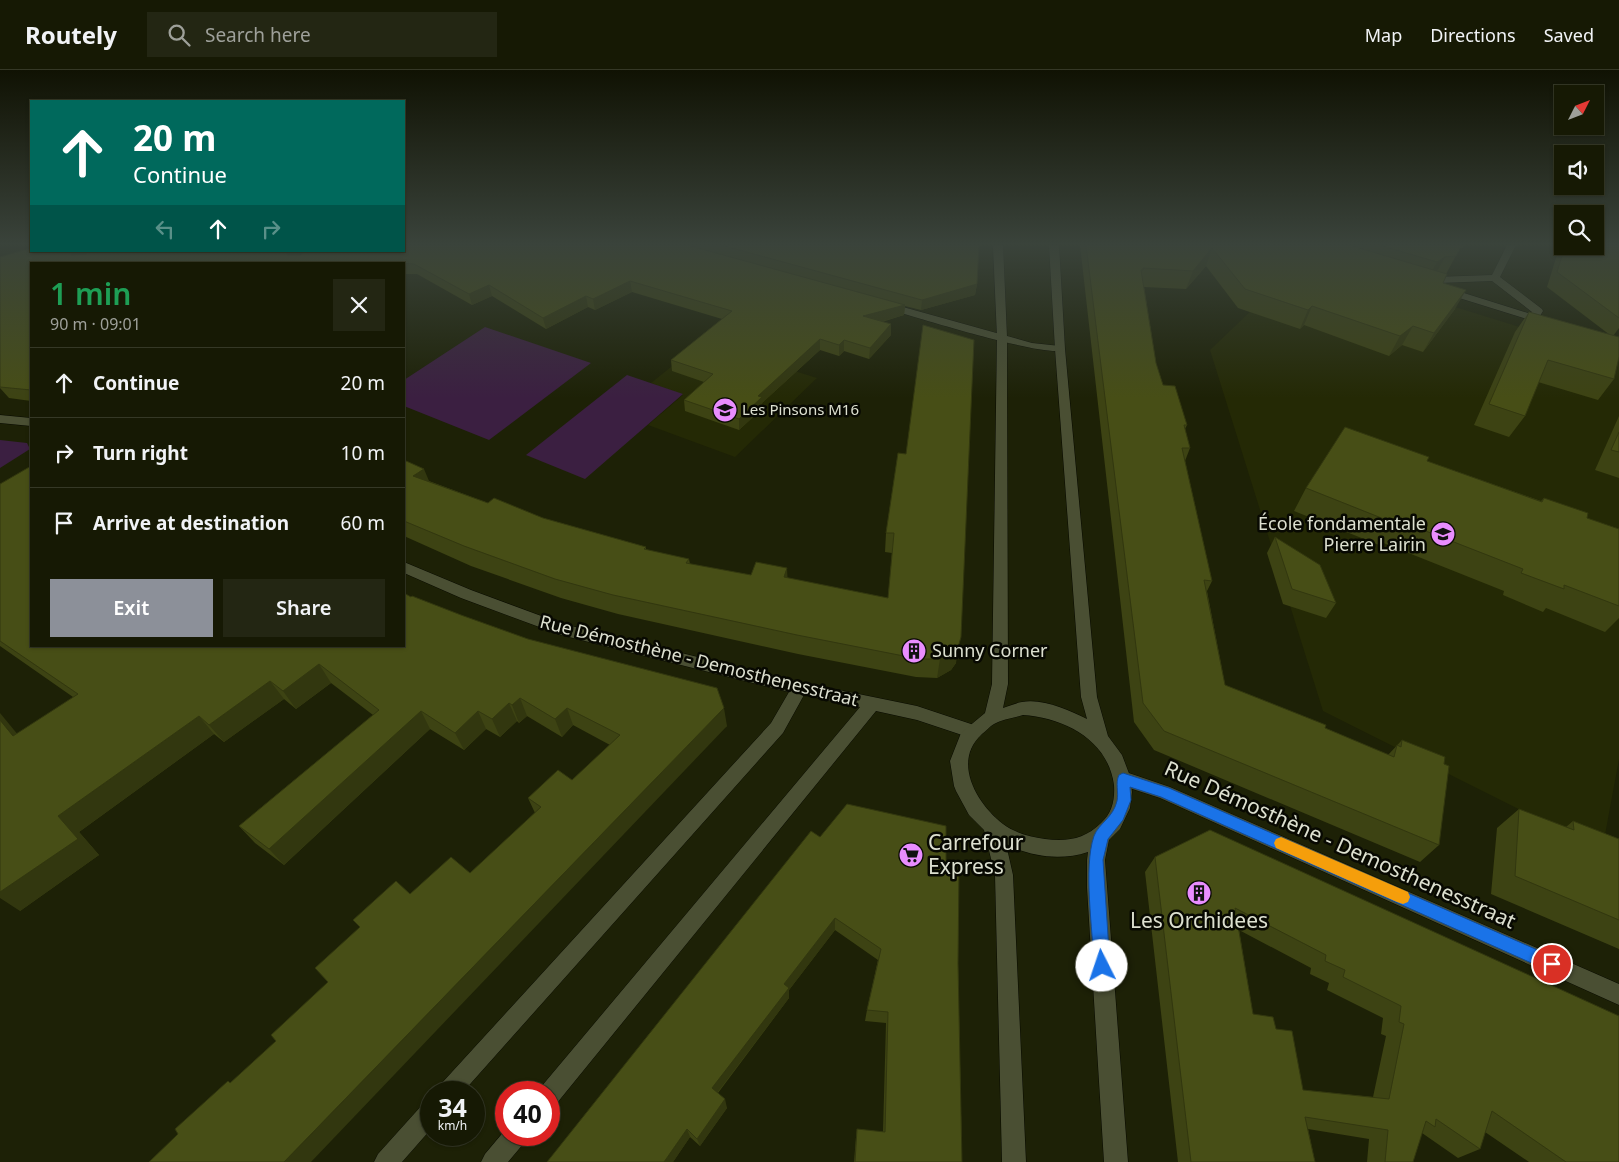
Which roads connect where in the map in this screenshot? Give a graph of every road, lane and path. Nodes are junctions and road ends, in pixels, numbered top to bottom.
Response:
1 (1000, 296) edge
2 (1057, 296) edge
3 (1461, 296) edge
4 (1518, 296) edge
5 (875, 302) edge
6 (1534, 318) junction
7 (1553, 324) edge
8 (1002, 338) junction
9 (1060, 349) junction
10 (0, 419) edge
11 (30, 422) edge
12 (405, 567) edge
13 (800, 688) junction
14 (872, 704) junction
15 (993, 715) junction
16 (971, 732) junction
17 (1100, 738) junction
18 (1123, 779) junction
19 (993, 828) junction
20 (1101, 836) junction
21 (1619, 995) edge
22 (459, 1081) edge
23 (560, 1082) edge
24 (420, 1124) edge
25 (507, 1146) edge
26 (386, 1162) edge
27 (493, 1162) edge
28 (1014, 1162) edge
29 (1116, 1162) edge

1 - 8 street
2 - 9 street
3 - 6 street
4 - 6 street
5 - 8 street
6 - 7 street
8 - 9 street
8 - 15 street
9 - 17 street
10 - 11 street
12 - 13 street, Rue Démosthène - Demosthenesstraat
13 - 14 street, Rue Démosthène - Demosthenesstraat
13 - 22 street
14 - 16 street, Rue Démosthène - Demosthenesstraat
14 - 23 street
15 - 16 street
15 - 17 street
16 - 19 street
17 - 18 street
18 - 20 street
18 - 21 street, Rue Démosthène - Demosthenesstraat
19 - 20 street
19 - 28 street
20 - 29 street
24 - 26 street
25 - 27 street

